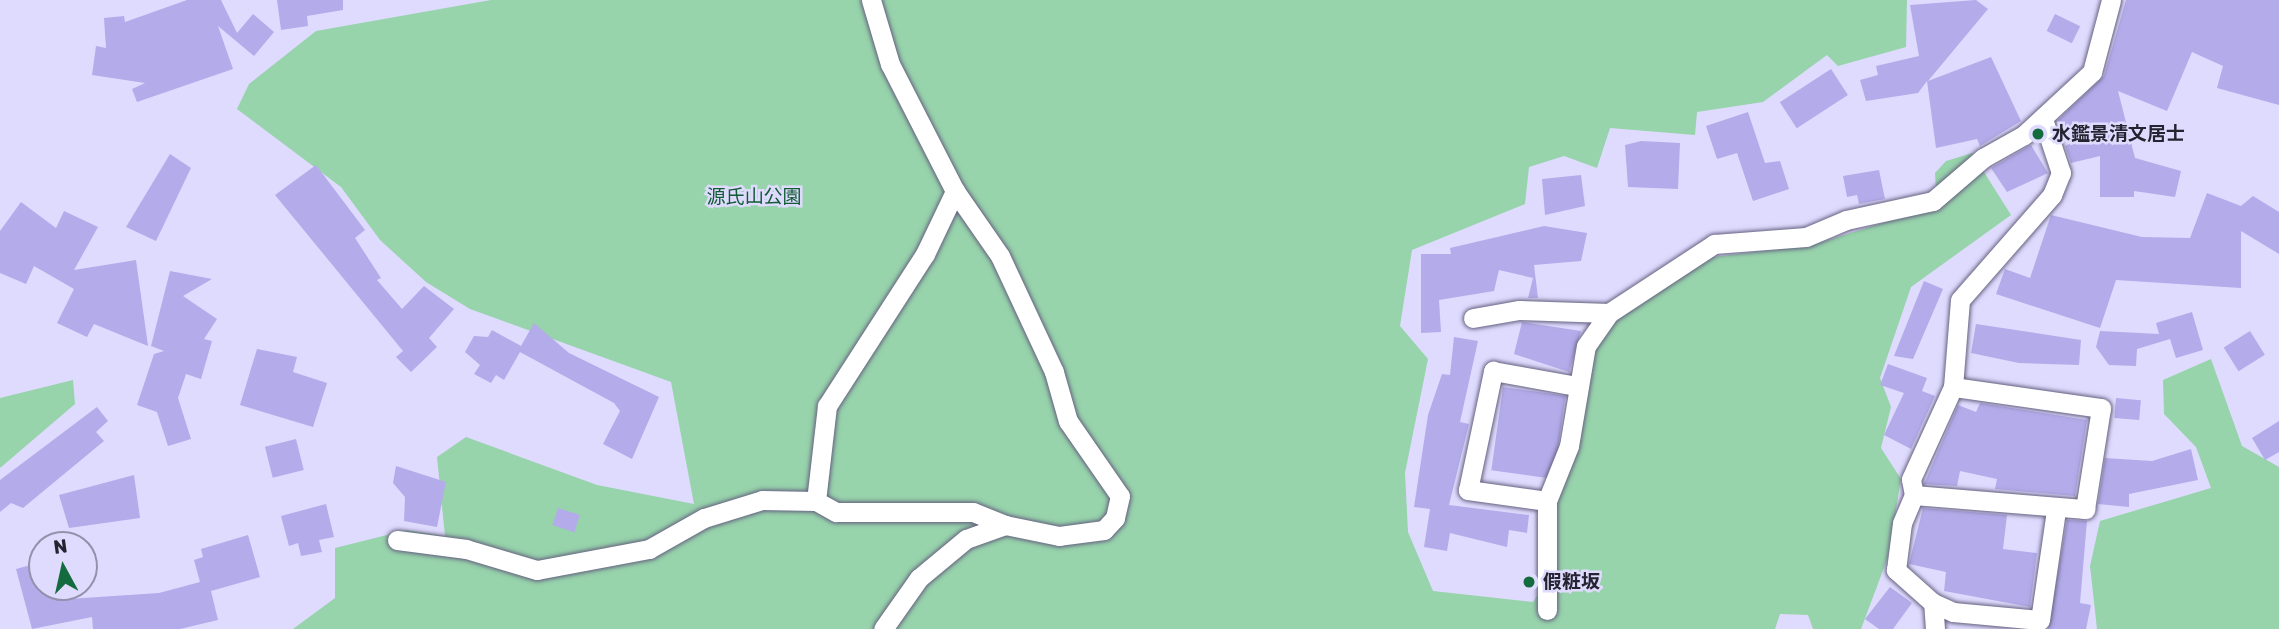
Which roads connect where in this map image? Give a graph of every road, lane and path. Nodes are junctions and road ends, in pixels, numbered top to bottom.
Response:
1 (872, 0) edge
2 (2111, 0) edge
3 (2043, 118) junction
4 (955, 191) junction
5 (1609, 313) junction
6 (1473, 318) dead end
7 (1576, 386) junction
8 (1953, 387) junction
9 (1914, 495) junction
10 (816, 501) junction
11 (1547, 501) junction
12 (2056, 510) junction
13 (1004, 525) junction
14 (397, 540) dead end
15 (1933, 603) junction
16 (1547, 610) dead end
17 (883, 629) edge
18 (1935, 629) edge

1 - 4 street
2 - 3 street
3 - 5 street
3 - 8 street
4 - 10 street
4 - 13 street
5 - 6 street
5 - 7 street
7 - 11 street
7 - 11 street
8 - 9 street
8 - 12 street
9 - 12 street
9 - 15 street
10 - 13 street
10 - 14 street
11 - 16 street
12 - 15 street
13 - 17 street
15 - 18 street

